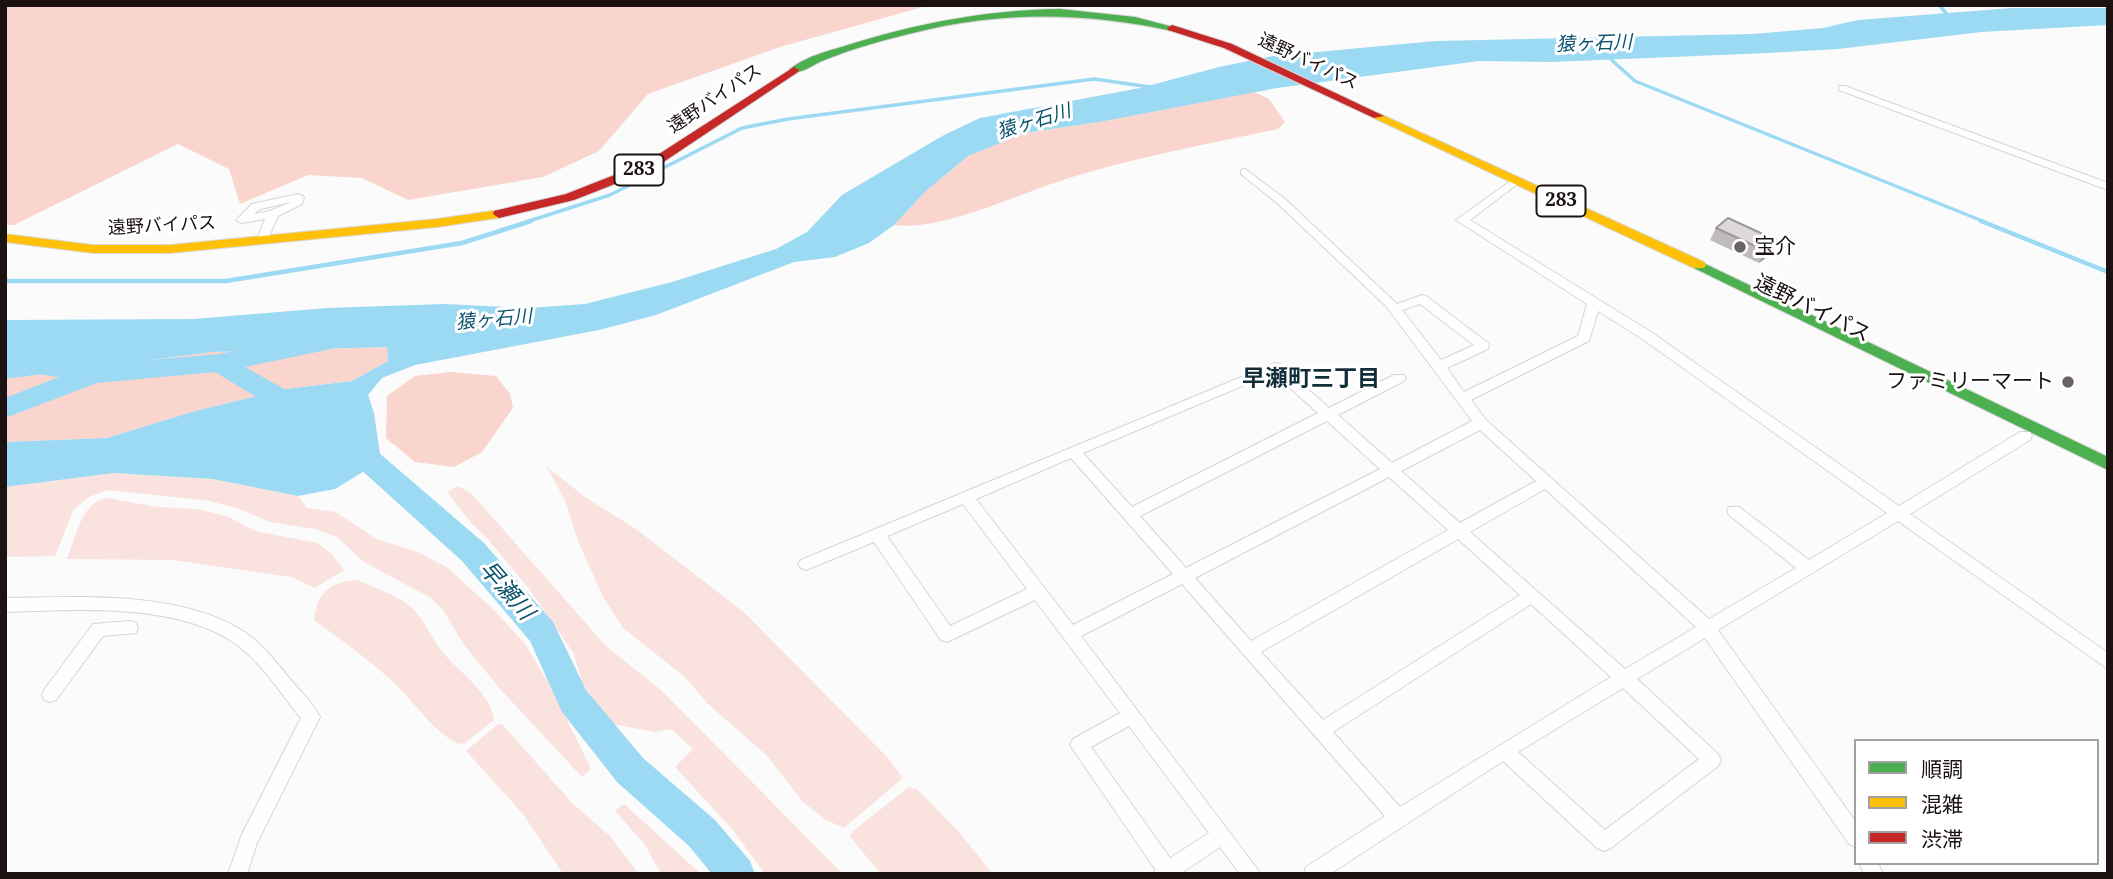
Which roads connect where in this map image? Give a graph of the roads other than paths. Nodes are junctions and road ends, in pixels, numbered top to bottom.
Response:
1 (1025, 7) edge
2 (1842, 88) dead end
3 (1424, 139) junction
4 (1245, 172) dead end
5 (1512, 183) junction
6 (2108, 187) edge
7 (273, 214) dead end
8 (5, 238) edge
9 (263, 239) junction
10 (1594, 302) junction
11 (1394, 309) junction
12 (1438, 367) junction
13 (1399, 378) dead end
14 (1461, 399) junction
15 (1328, 414) junction
16 (1481, 424) junction
17 (2025, 436) junction
18 (1074, 452) junction
19 (2108, 464) edge
20 (1390, 470) junction
21 (2108, 476) edge
22 (1545, 481) junction
23 (966, 497) junction
24 (1734, 511) dead end
25 (1901, 514) junction
26 (1129, 515) junction
27 (1459, 531) junction
28 (877, 534) junction
29 (806, 564) dead end
30 (1808, 568) junction
31 (1184, 576) junction
32 (1036, 592) junction
33 (1531, 596) junction
34 (5, 605) edge
35 (1707, 627) junction
36 (130, 628) dead end
37 (1069, 635) junction
38 (1250, 650) junction
39 (2108, 662) edge
40 (1624, 678) junction
41 (50, 695) dead end
42 (1131, 716) junction
43 (1321, 731) junction
44 (1505, 752) junction
45 (1398, 818) junction
46 (1853, 826) edge
47 (1222, 835) junction
48 (1167, 873) edge
49 (237, 874) edge
50 (1251, 874) edge
51 (1313, 874) edge

1 - 3 highway, 遠野バイパス / 283
1 - 9 highway, 遠野バイパス / 283
2 - 6 street
3 - 5 highway, 遠野バイパス / 283
3 - 19 highway, 遠野バイパス / 283
4 - 11 street
5 - 10 street
5 - 17 highway, 遠野バイパス / 283
7 - 9 street
8 - 9 highway, 遠野バイパス / 283
10 - 14 street
10 - 25 street
11 - 12 street
11 - 12 street
12 - 14 street
13 - 15 street
14 - 16 street
15 - 18 street
15 - 20 street
15 - 26 street
16 - 20 street
16 - 22 street
17 - 21 highway, 遠野バイパス / 283
17 - 25 street
18 - 23 street
18 - 26 street
20 - 27 street
20 - 31 street
22 - 27 street
22 - 35 street
23 - 28 street
23 - 32 street
24 - 30 street
25 - 30 street
25 - 39 street
26 - 31 street
27 - 33 street
27 - 38 street
28 - 29 street
28 - 32 street
30 - 35 street
31 - 37 street
31 - 38 street
32 - 37 street
33 - 40 street
33 - 43 street
34 - 49 street
35 - 40 street
35 - 46 street
36 - 41 street
37 - 42 street
38 - 43 street
40 - 44 street
40 - 44 street
42 - 47 street
42 - 48 street
43 - 45 street
44 - 45 street
45 - 51 street
47 - 48 street
47 - 50 street

